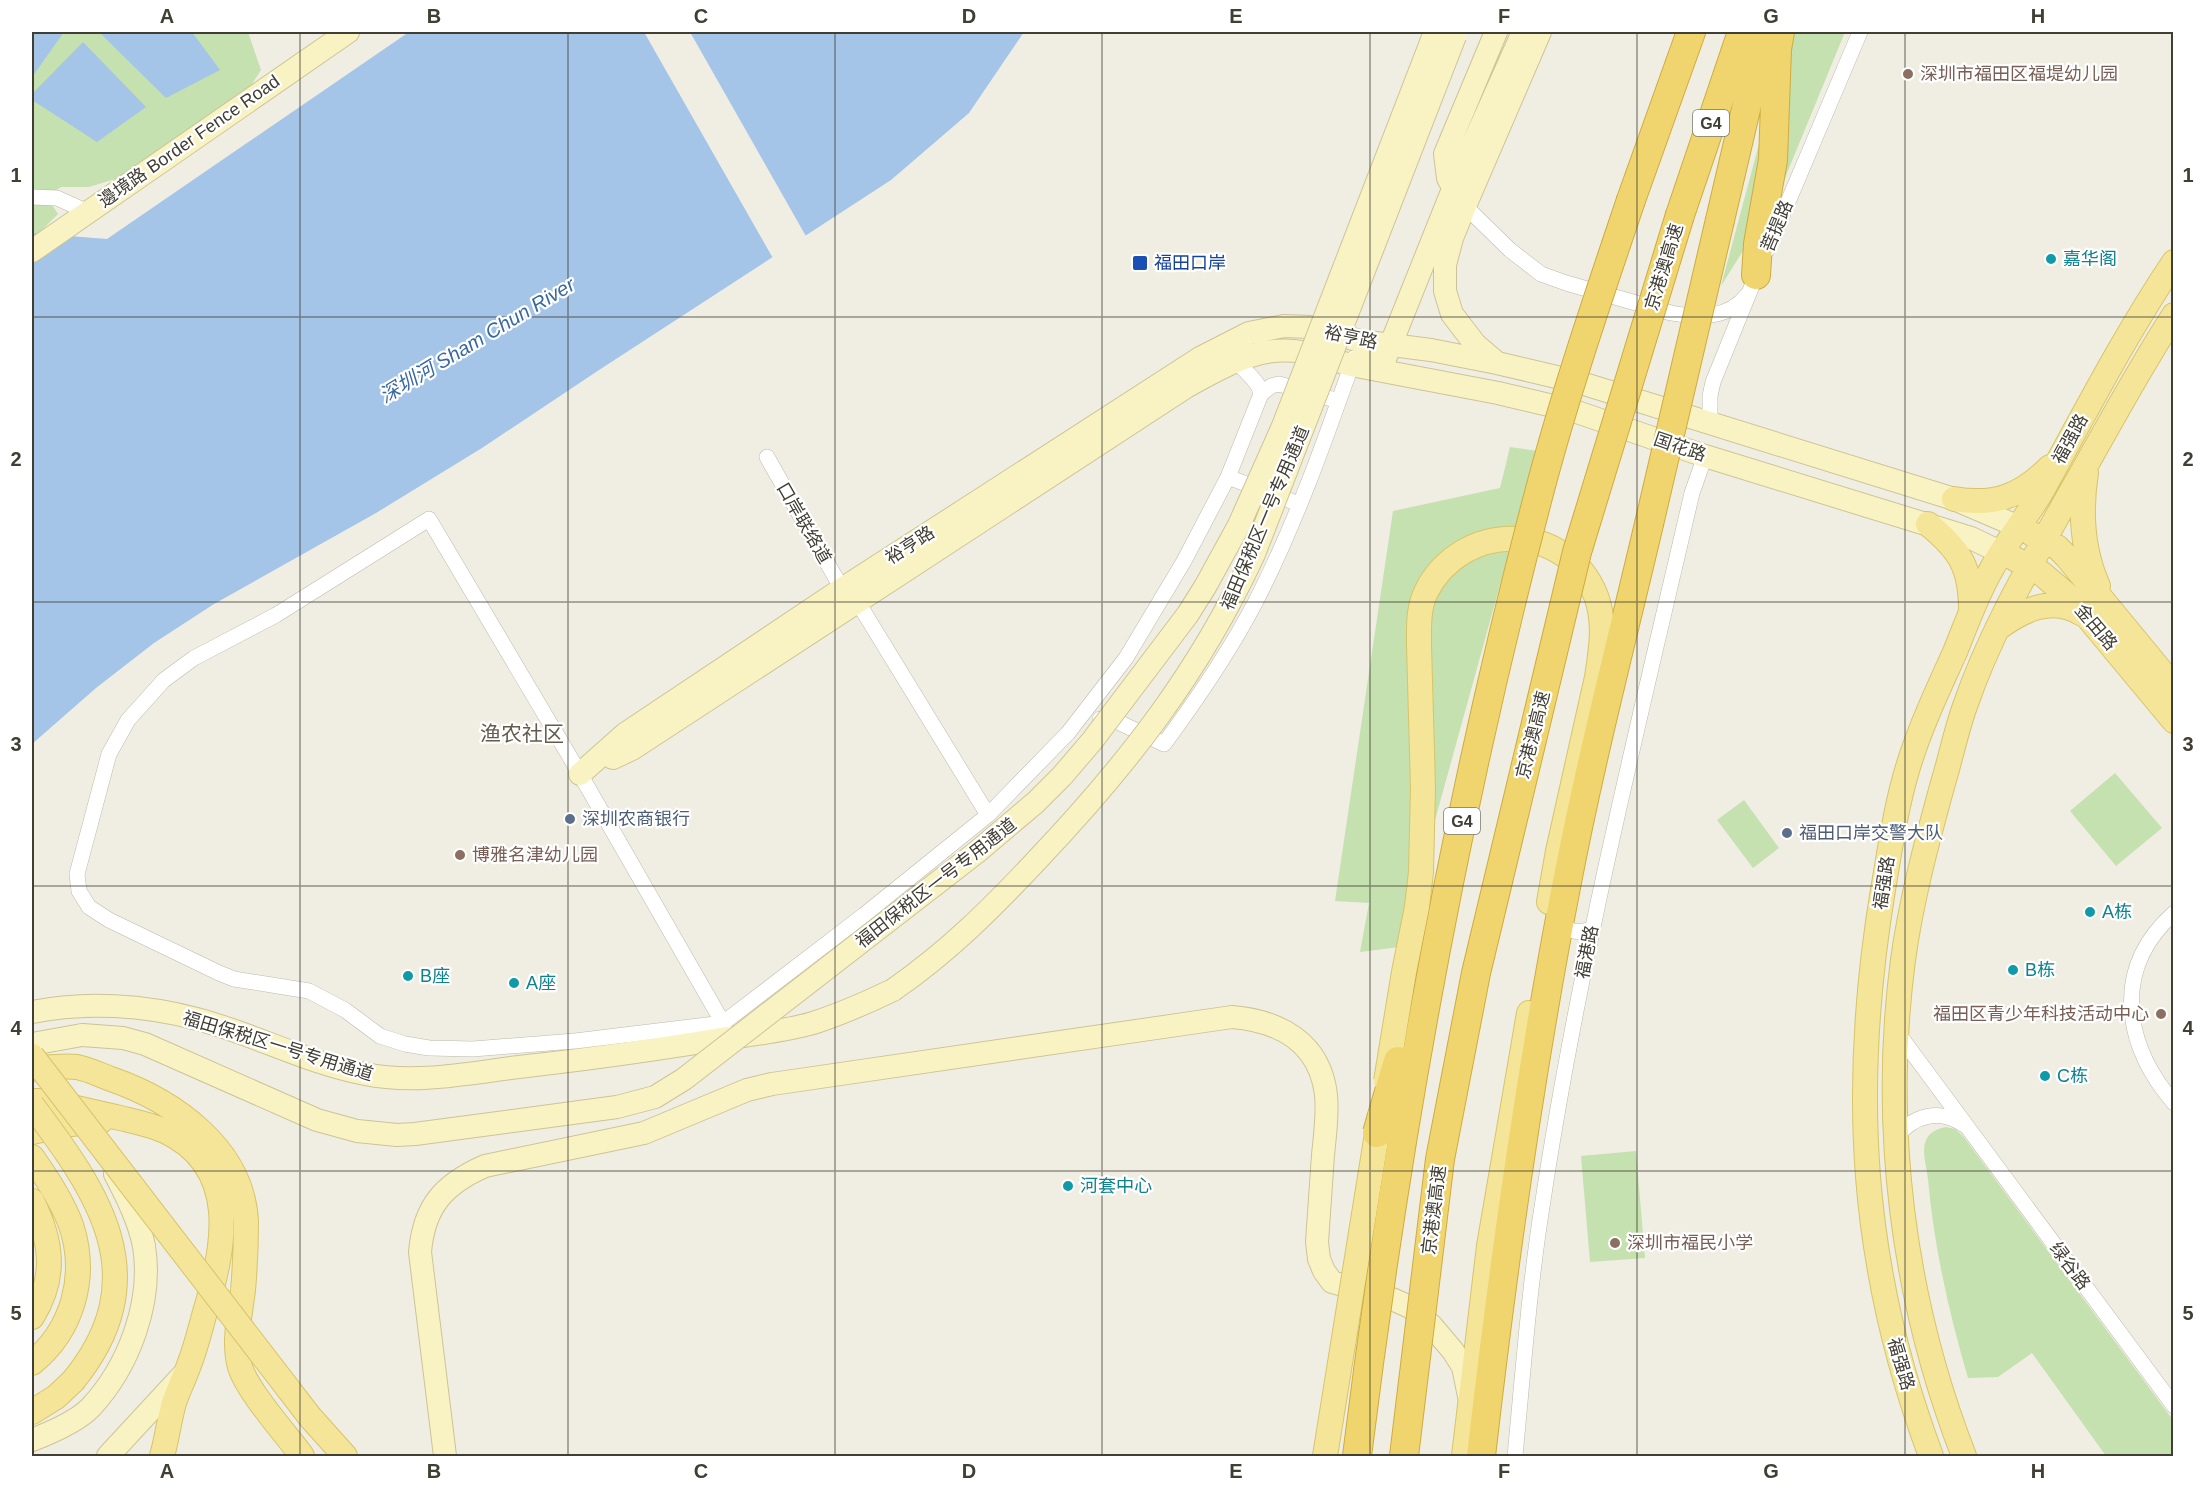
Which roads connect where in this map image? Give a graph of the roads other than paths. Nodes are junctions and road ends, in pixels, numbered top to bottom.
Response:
1 (348, 32) edge
2 (1496, 32) edge
3 (1523, 32) edge
4 (1540, 32) edge
5 (1691, 32) edge
6 (1742, 32) edge
7 (1764, 32) edge
8 (1780, 32) edge
9 (1860, 32) edge
10 (1449, 33) edge
11 (32, 197) edge
12 (1459, 197) junction
13 (88, 212) junction
14 (32, 251) edge
15 (2174, 262) edge
16 (1754, 282) junction
17 (2174, 315) edge
18 (1360, 341) junction
19 (1390, 345) junction
20 (1236, 360) junction
21 (1497, 363) junction
22 (1351, 365) junction
23 (1381, 370) junction
24 (1261, 394) junction
25 (1339, 401) junction
26 (1710, 423) junction
27 (1705, 456) junction
28 (767, 457) dead end
29 (2061, 457) junction
30 (2089, 460) junction
31 (1228, 477) junction
32 (1954, 500) junction
33 (1299, 504) junction
34 (1928, 524) junction
35 (2019, 527) junction
36 (2045, 540) junction
37 (2002, 553) junction
38 (2030, 567) junction
39 (850, 595) junction
40 (1971, 612) junction
41 (2099, 614) junction
42 (1997, 629) junction
43 (2170, 676) edge
44 (2174, 721) edge
45 (1068, 733) junction
46 (580, 774) junction
47 (988, 815) junction
48 (1444, 903) junction
49 (2174, 913) edge
50 (1561, 921) junction
51 (1592, 929) junction
52 (32, 1012) edge
53 (723, 1023) junction
54 (1896, 1032) junction
55 (32, 1044) edge
56 (32, 1056) edge
57 (32, 1069) edge
58 (32, 1103) edge
59 (2174, 1103) edge
60 (145, 1124) junction
61 (1966, 1126) junction
62 (91, 1131) junction
63 (32, 1132) edge
64 (1377, 1133) junction
65 (1896, 1137) junction
66 (32, 1157) edge
67 (32, 1201) edge
68 (32, 1317) edge
69 (32, 1363) edge
70 (189, 1366) junction
71 (1470, 1400) junction
72 (2174, 1406) edge
73 (32, 1412) edge
74 (32, 1440) edge
75 (108, 1456) edge
76 (162, 1456) edge
77 (302, 1456) edge
78 (345, 1456) edge
79 (445, 1456) edge
80 (1325, 1456) edge
81 (1357, 1456) edge
82 (1404, 1456) edge
83 (1464, 1456) edge
84 (1481, 1456) edge
85 (1515, 1456) edge
86 (1931, 1456) edge
87 (1964, 1456) edge

1 - 13 main road, 邊境路 Border Fence Road
2 - 12 main road
3 - 12 main road
4 - 12 main road
5 - 48 highway, G4, bridge
6 - 82 highway, 京港澳高速 / G4, bridge
7 - 50 highway, bridge
8 - 16 highway
9 - 16 street, 菩提路
10 - 52 main road, 福田保税区一号专用通道, bridge
10 - 55 main road, 福田保税区一号专用通道, bridge
11 - 13 street
12 - 16 street
12 - 19 main road
12 - 21 main road
13 - 14 main road, 邊境路 Border Fence Road
15 - 29 main road, 福强路
16 - 26 street, 菩提路
17 - 30 main road, 福强路
18 - 19 main road, 裕亨路
18 - 22 street
18 - 39 main road, 裕亨路
19 - 21 main road, 国花路
19 - 22 main road, 裕亨路
19 - 23 main road
20 - 22 main road, 裕亨路
20 - 24 street
20 - 39 main road, 裕亨路
21 - 26 main road, 国花路
22 - 23 main road, 国花路
22 - 25 street
23 - 27 main road, 国花路
24 - 25 street
24 - 31 street
25 - 33 street
26 - 32 main road, 国花路
27 - 34 main road, 国花路
27 - 51 street, 福港路
28 - 39 street, 口岸联络道
29 - 32 main road
29 - 35 main road, 福强路
30 - 36 main road, 福强路
30 - 41 main road
31 - 33 street
31 - 45 street
32 - 34 main road
32 - 35 main road, 国花路
33 - 45 street
34 - 37 main road, 国花路
34 - 40 main road
35 - 36 main road, 金田路
35 - 37 main road, 福强路
36 - 38 main road, 福强路
36 - 41 main road, 金田路
37 - 38 main road, 金田路
37 - 40 main road, 福强路
38 - 41 main road, 金田路
38 - 42 main road, 福强路
39 - 46 main road, 裕亨路
39 - 47 street, 口岸联络道
40 - 86 main road, 福强路
41 - 42 main road
41 - 43 main road, 金田路
41 - 44 main road, 金田路
42 - 54 main road, 福强路
45 - 47 street
46 - 53 street
46 - 53 street
47 - 53 street
48 - 64 highway, bridge
48 - 81 highway, G4, bridge
49 - 59 street
50 - 51 street
50 - 84 highway
51 - 85 street, 福港路
54 - 61 street, 绿谷路
54 - 65 main road, 福强路
56 - 62 main road, bridge
57 - 77 main road
58 - 60 main road
58 - 73 main road, bridge
60 - 63 main road
60 - 70 main road
61 - 65 street
61 - 72 street, 绿谷路
62 - 74 main road, bridge
62 - 78 main road, bridge
64 - 71 main road, bridge
64 - 80 main road, bridge
65 - 87 main road, 福强路
66 - 69 main road
67 - 68 main road
70 - 75 main road
70 - 76 main road
71 - 79 main road
71 - 83 main road

